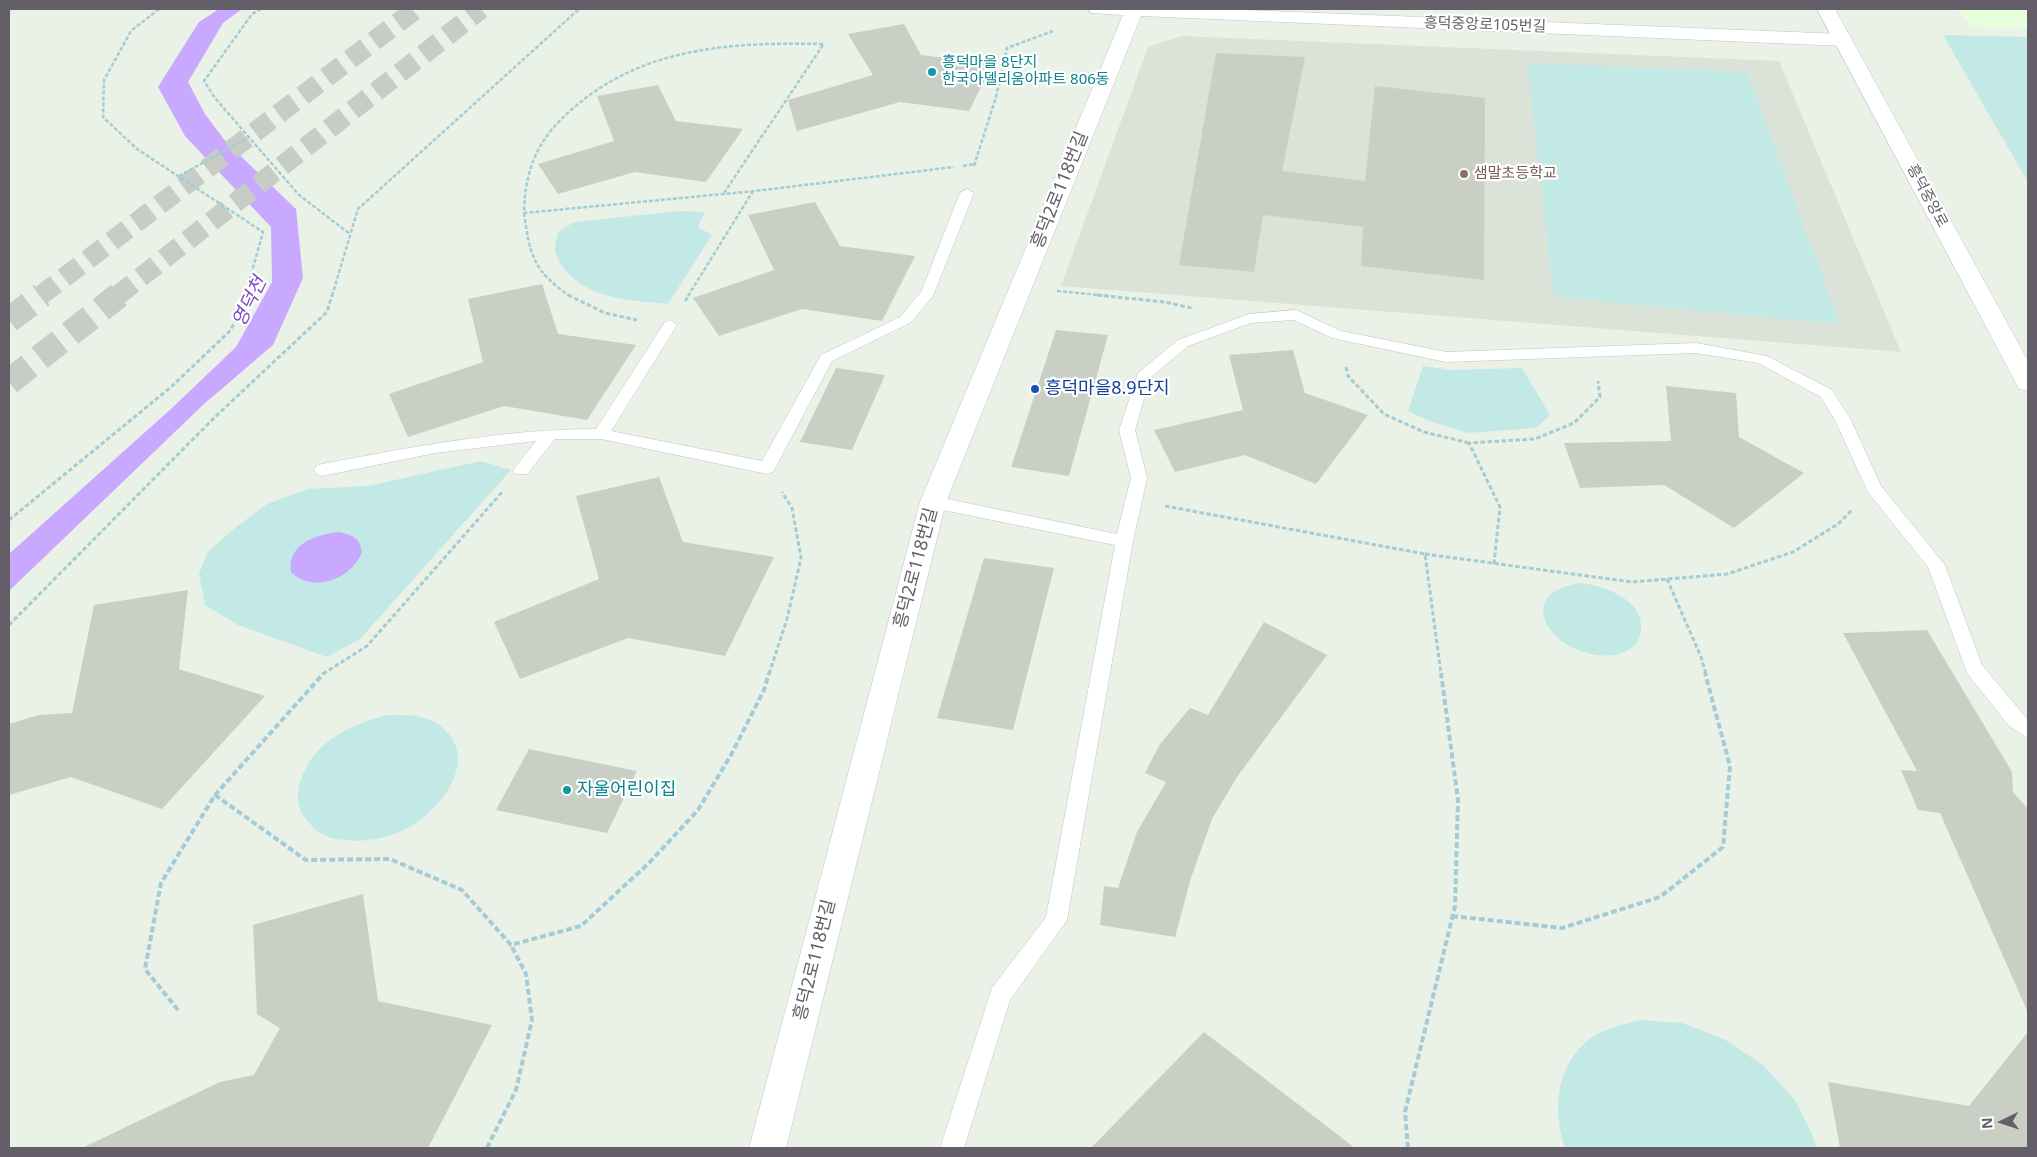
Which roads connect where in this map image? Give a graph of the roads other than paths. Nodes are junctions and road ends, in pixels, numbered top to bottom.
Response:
1 (1097, 9) edge
2 (1826, 9) edge
3 (1134, 10) junction
4 (1281, 13) edge
5 (1842, 40) junction
6 (967, 193) road end
7 (670, 325) road end
8 (2028, 383) edge
9 (551, 434) junction
10 (601, 434) junction
11 (322, 470) dead end
12 (521, 470) road end
13 (933, 502) junction
14 (1124, 541) junction
15 (2028, 730) edge
16 (767, 1148) edge
17 (952, 1148) edge

1 - 3 street, 흥덕중앙로105번길
2 - 5 street, 흥덕중앙로
3 - 4 street, 흥덕중앙로105번길
3 - 13 street, 흥덕2로118번길
4 - 5 street, 흥덕중앙로105번길
5 - 8 street, 흥덕중앙로
6 - 10 lane
7 - 10 lane
9 - 10 lane
9 - 11 lane
9 - 12 lane
13 - 14 lane
13 - 16 street, 흥덕2로118번길
14 - 15 lane
14 - 17 lane

